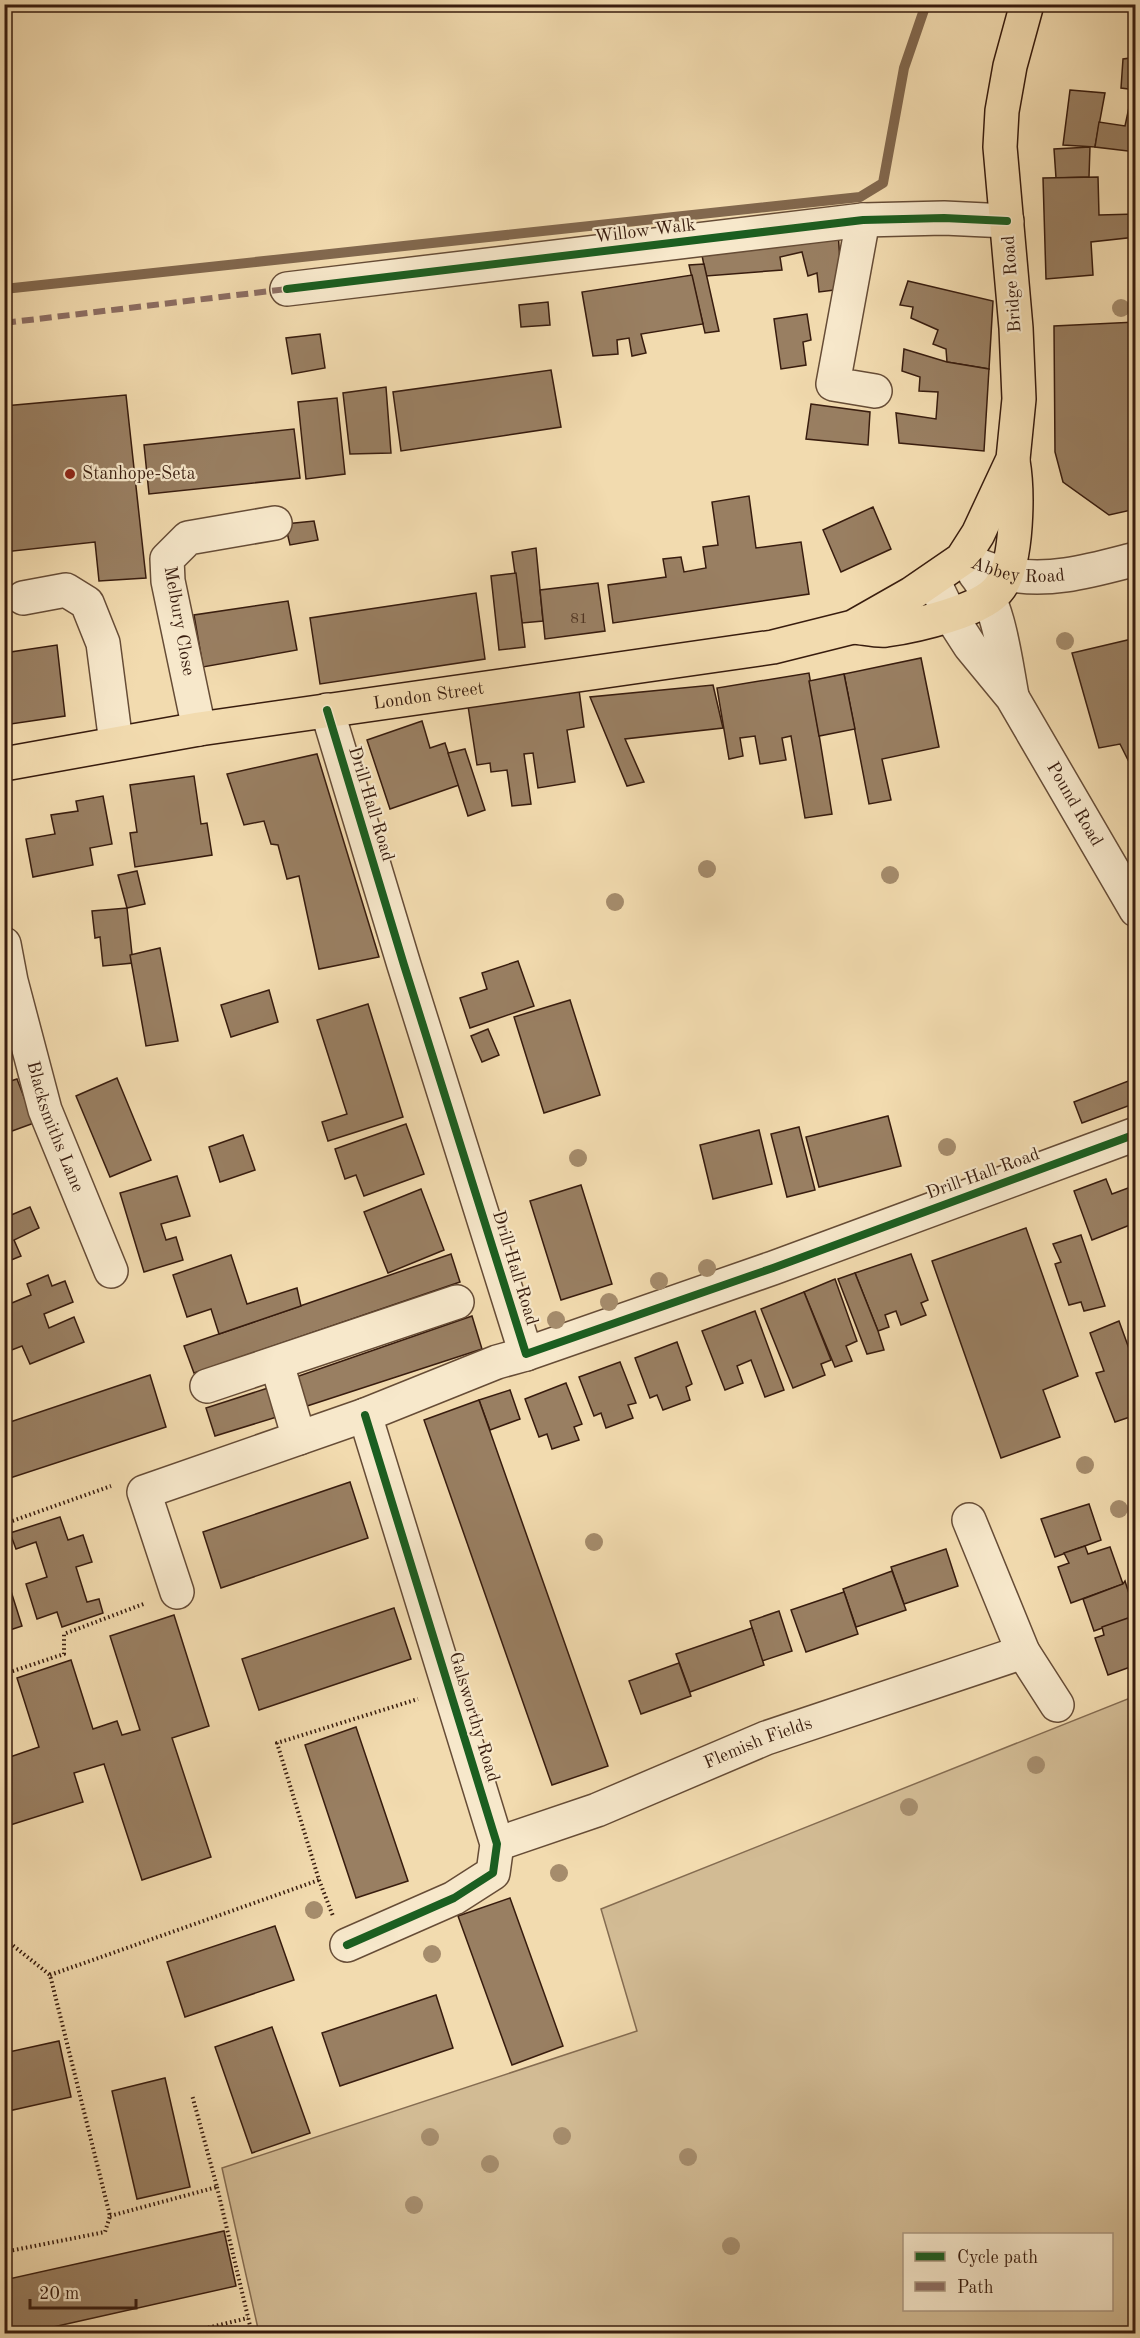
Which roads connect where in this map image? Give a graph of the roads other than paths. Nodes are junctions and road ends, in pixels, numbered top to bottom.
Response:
1 (1027, 4) edge
2 (864, 220) junction
3 (1007, 221) junction
4 (287, 289) dead end
5 (875, 391) dead end
6 (1013, 459) junction
7 (275, 523) dead end
8 (1136, 558) edge
9 (962, 559) junction
10 (933, 579) junction
11 (996, 586) junction
12 (23, 598) dead end
13 (950, 615) junction
14 (853, 627) junction
15 (1012, 697) junction
16 (327, 710) junction
17 (199, 729) junction
18 (116, 743) junction
19 (4, 764) edge
20 (1136, 910) edge
21 (4, 944) edge
22 (1136, 1134) edge
23 (111, 1271) dead end
24 (457, 1302) dead end
25 (526, 1354) junction
26 (277, 1364) junction
27 (207, 1386) dead end
28 (365, 1415) junction
29 (299, 1438) junction
30 (969, 1520) dead end
31 (177, 1592) road end
32 (1023, 1652) junction
33 (1057, 1706) dead end
34 (497, 1844) junction
35 (347, 1945) dead end

1 - 3 main road, Bridge Road
2 - 3 street, Willow Walk
2 - 4 street, Willow Walk
2 - 5 street
3 - 6 main road, Bridge Road
6 - 9 main road, Bridge Road
6 - 11 main road, Bridge Road
7 - 17 street, Melbury Close
8 - 11 street, Abbey Road
9 - 10 main road, Bridge Road
9 - 11 street, Abbey Road
10 - 13 street, Pound Road
10 - 14 main road, London Street
11 - 13 main road
11 - 15 street, Pound Road
12 - 18 street
13 - 14 main road, London Street
13 - 15 street, Pound Road
14 - 16 main road, London Street
15 - 20 street, Pound Road
16 - 17 main road, London Street
16 - 25 street, Drill Hall Road
17 - 18 main road, London Street
18 - 19 main road, London Street
21 - 23 street, Blacksmiths Lane
22 - 25 street, Drill Hall Road
24 - 26 street
25 - 28 street
26 - 27 street
26 - 29 street
28 - 29 street
28 - 34 street, Galsworthy Road
29 - 31 street
30 - 32 street
32 - 33 street
32 - 34 street, Flemish Fields
34 - 35 street, Galsworthy Road

